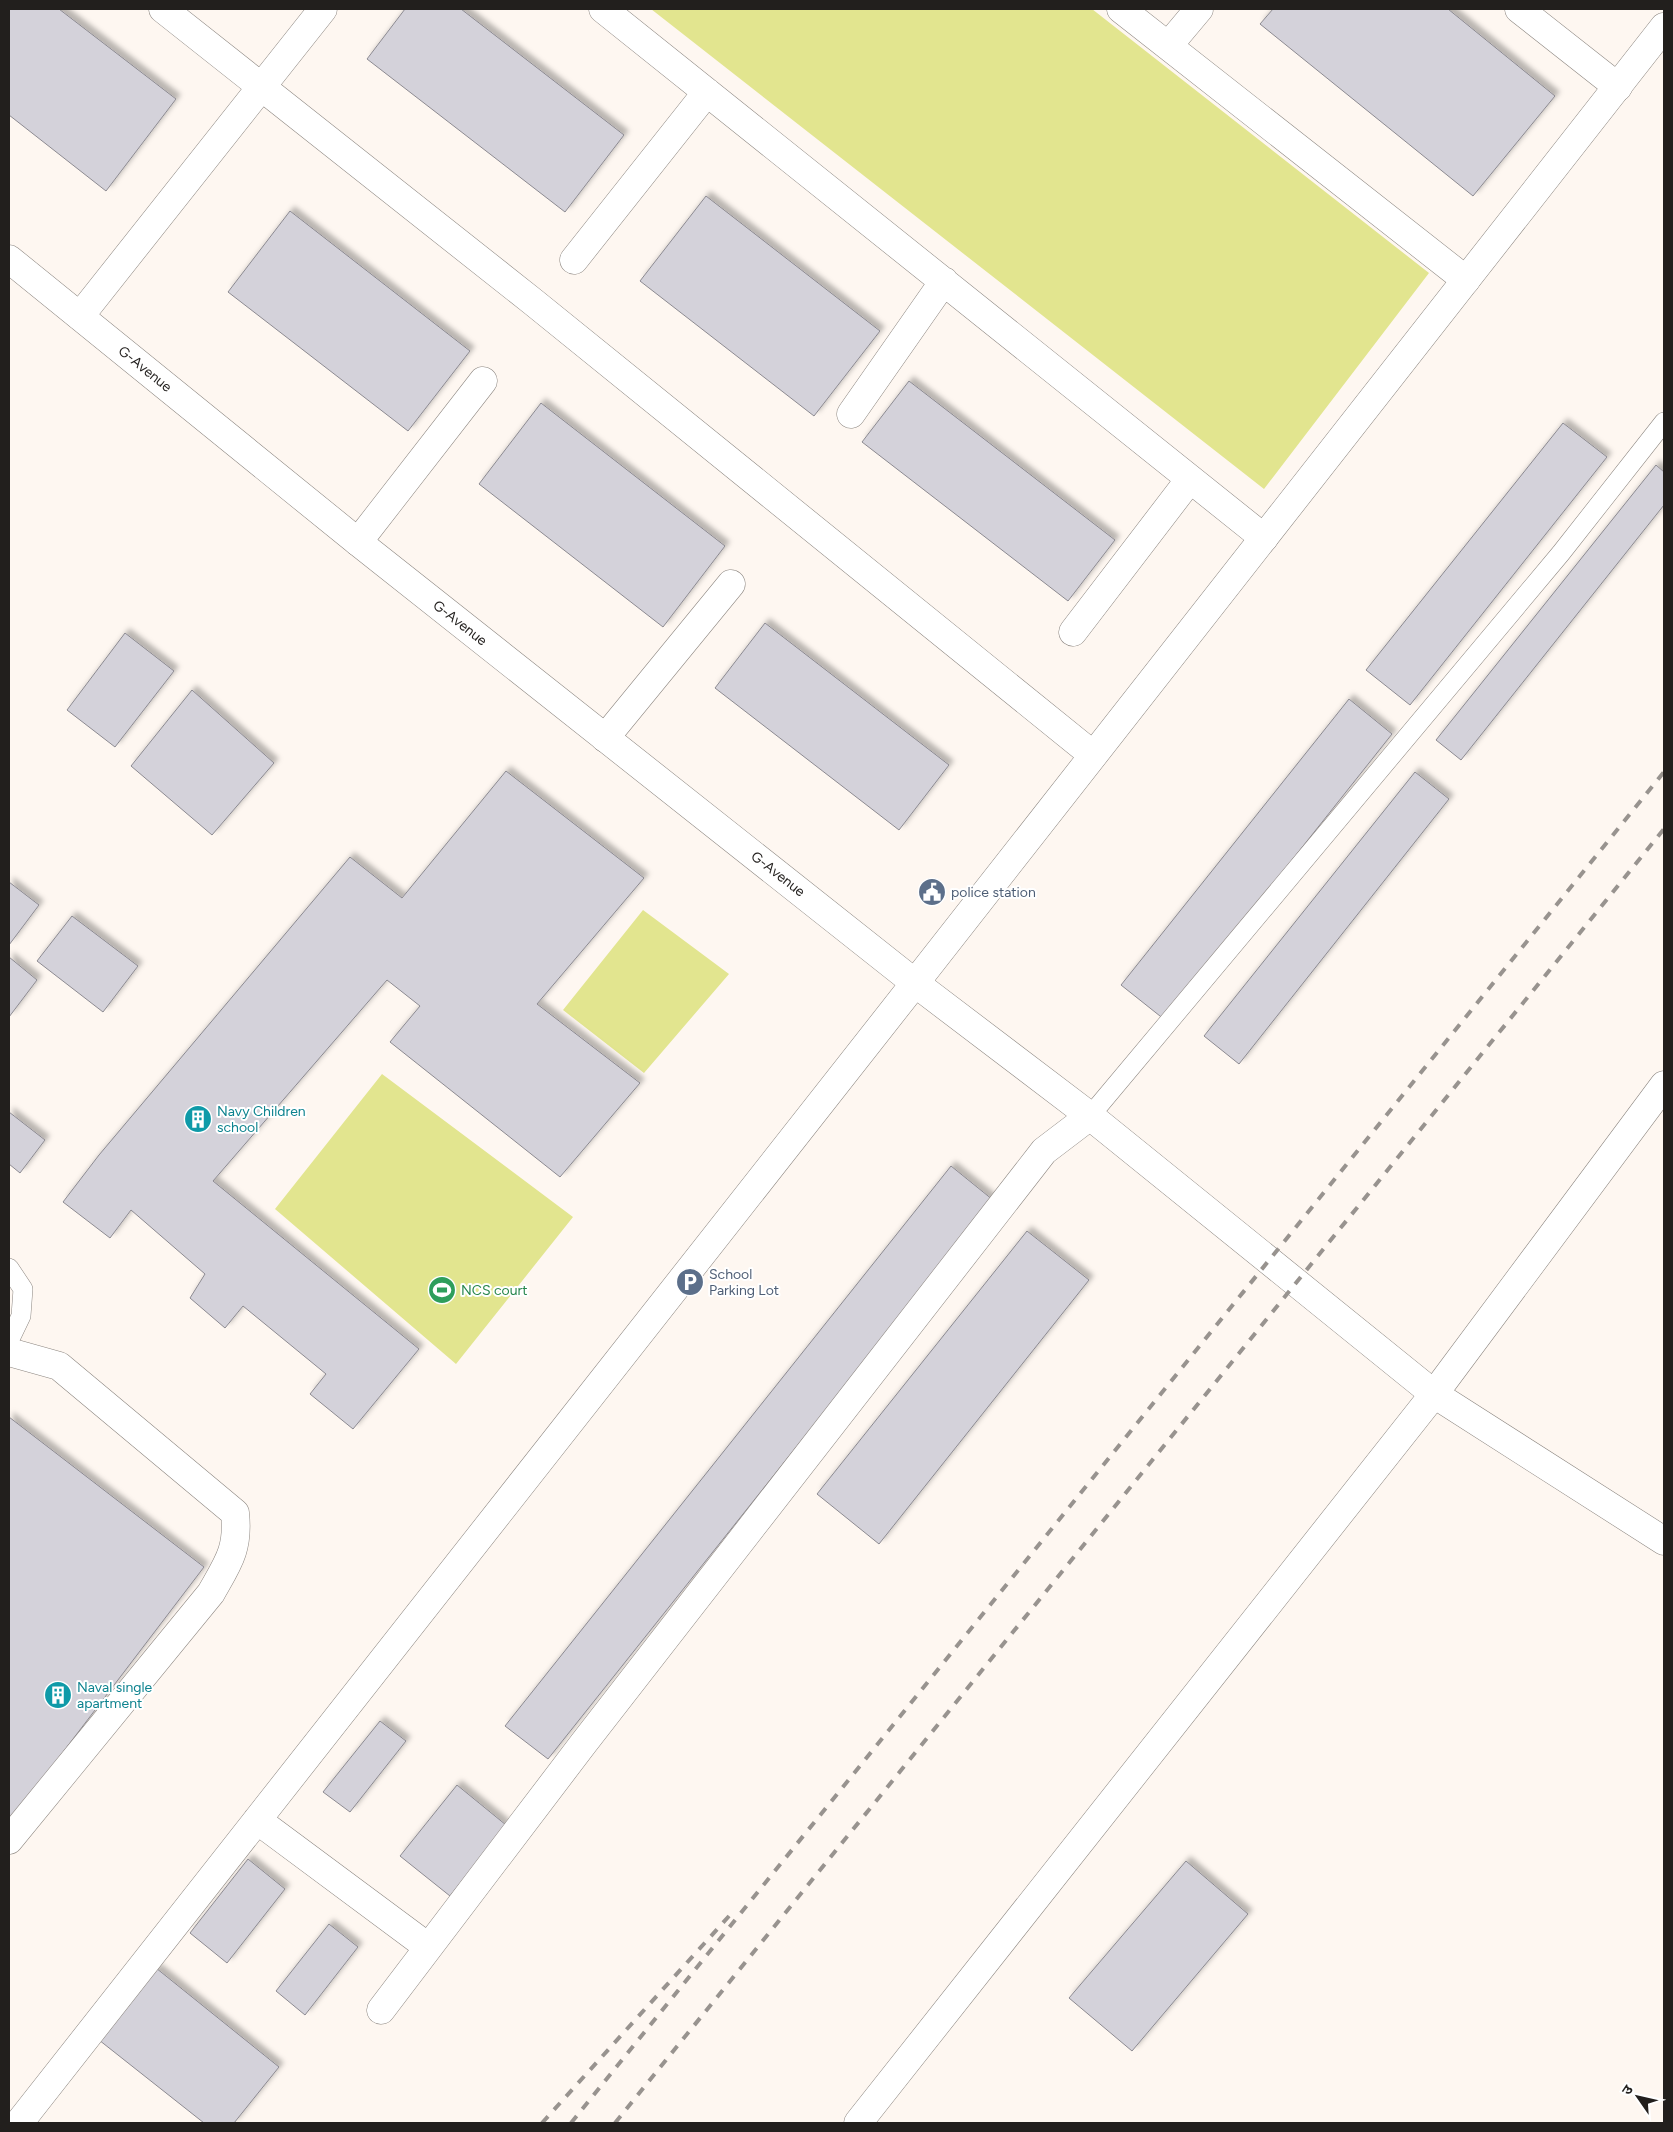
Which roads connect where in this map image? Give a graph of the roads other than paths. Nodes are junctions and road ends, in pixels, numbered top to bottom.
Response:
1 (163, 9) edge
2 (323, 9) edge
3 (603, 9) edge
4 (1121, 9) edge
5 (1198, 9) edge
6 (1518, 9) edge
7 (1664, 27) edge
8 (1168, 46) junction
9 (1618, 86) junction
10 (261, 88) junction
11 (707, 92) junction
12 (9, 259) edge
13 (574, 260) dead end
14 (1466, 280) junction
15 (944, 281) junction
16 (80, 316) junction
17 (483, 381) dead end
18 (851, 414) dead end
19 (1664, 422) edge
20 (1190, 479) junction
21 (1264, 538) junction
22 (358, 542) junction
23 (730, 584) dead end
24 (1073, 632) dead end
25 (605, 738) junction
26 (1093, 755) junction
27 (915, 983) junction
28 (1664, 1085) edge
29 (1090, 1116) junction
30 (9, 1268) edge
31 (9, 1341) edge
32 (9, 1352) edge
33 (1434, 1394) junction
34 (1664, 1541) edge
35 (257, 1820) junction
36 (9, 1840) edge
37 (428, 1947) junction
38 (381, 2010) dead end
39 (19, 2123) edge
40 (858, 2123) edge

1 - 10 street
2 - 10 street
3 - 11 street
4 - 8 street
5 - 8 street
6 - 9 street
7 - 9 street
8 - 14 street
9 - 14 street
10 - 16 street
10 - 26 street
11 - 13 street
11 - 15 street
12 - 16 street, G-Avenue
14 - 21 street
15 - 18 street
15 - 20 street
16 - 22 street, G-Avenue
17 - 22 street
19 - 29 lane
20 - 21 street
20 - 24 street
21 - 26 street
22 - 25 street, G-Avenue
23 - 25 street
25 - 27 street, G-Avenue
26 - 27 street
27 - 29 street, G-Avenue
27 - 35 street
28 - 33 street
29 - 33 street, G-Avenue
29 - 37 street
30 - 31 lane
32 - 36 street
33 - 34 street, G-Avenue
33 - 40 street
35 - 37 street
35 - 39 street
37 - 38 street

